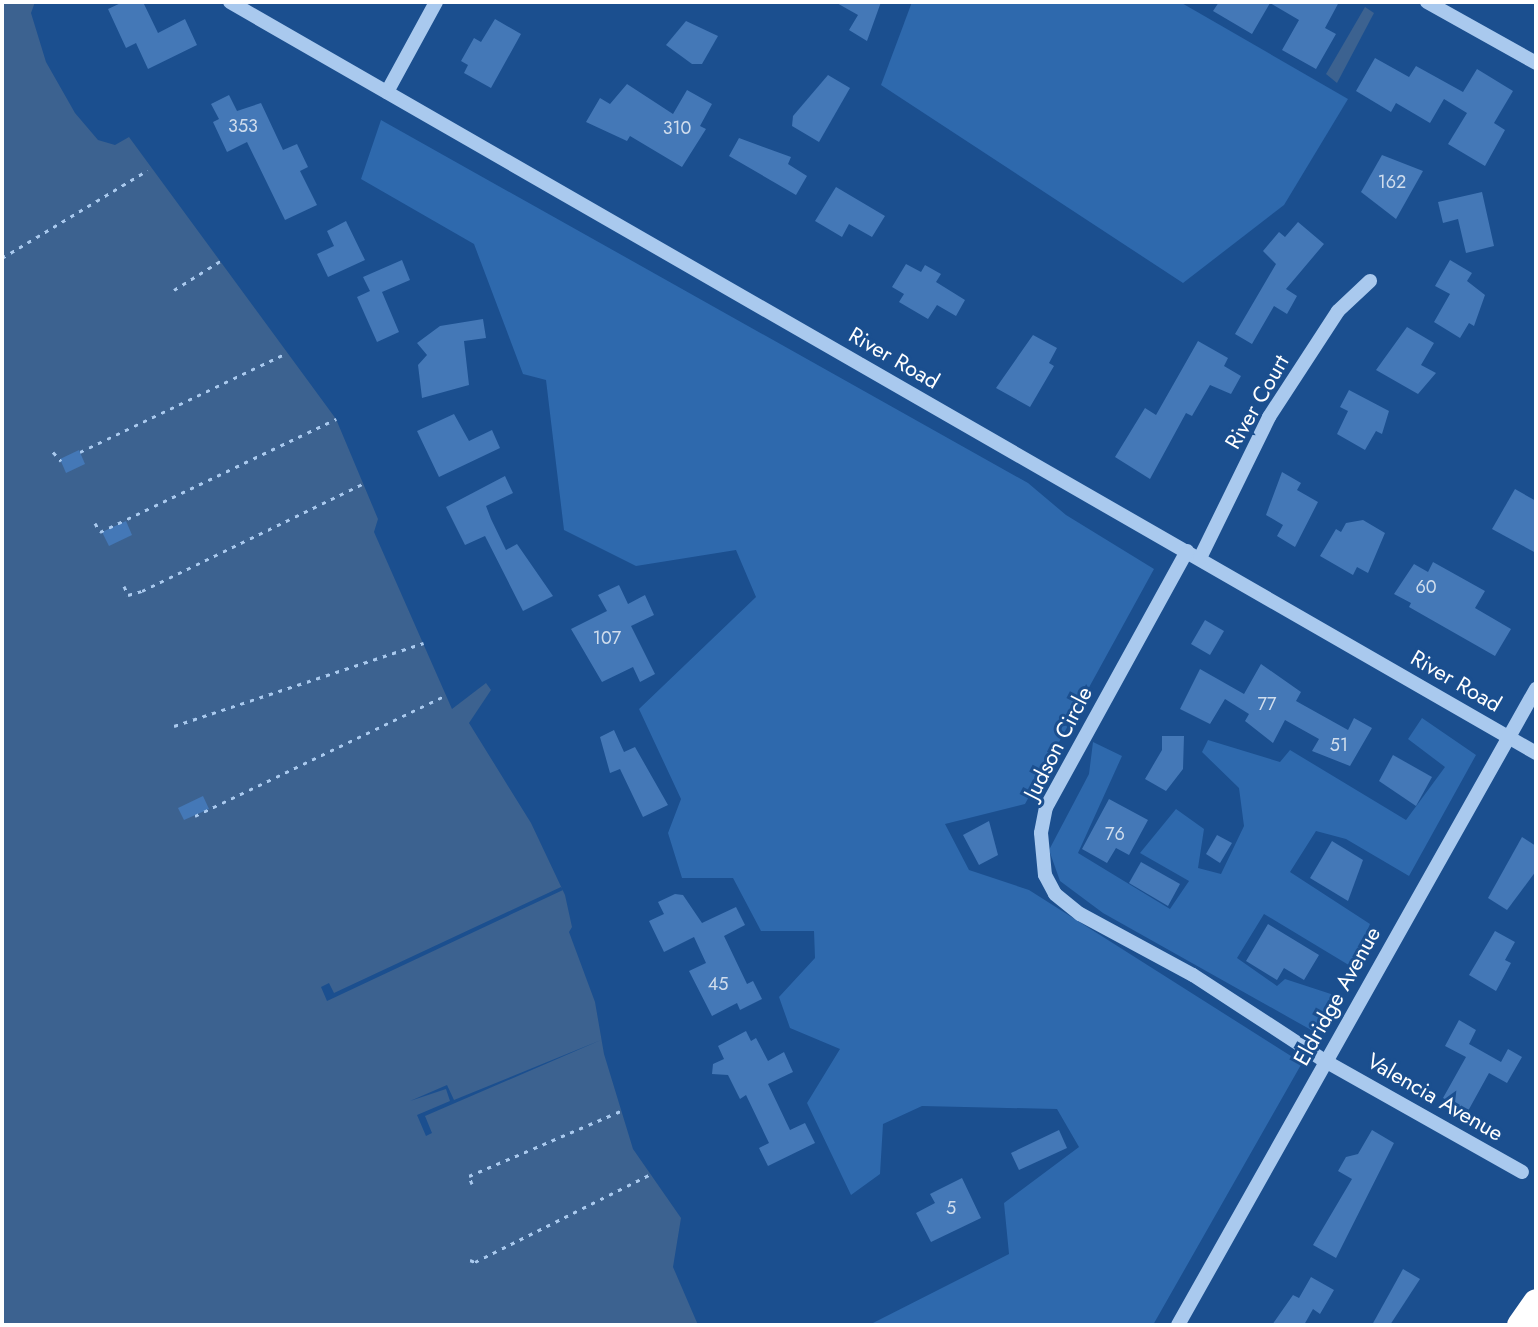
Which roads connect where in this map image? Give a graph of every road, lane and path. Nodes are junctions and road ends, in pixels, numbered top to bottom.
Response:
1 (230, 2) edge
2 (436, 2) edge
3 (1427, 2) edge
4 (1536, 63) edge
5 (387, 92) junction
6 (148, 170) dead end
7 (2, 258) edge
8 (222, 260) dead end
9 (1370, 281) dead end
10 (174, 290) dead end
11 (287, 353) dead end
12 (336, 419) dead end
13 (53, 452) dead end
14 (80, 452) dead end
15 (61, 461) dead end
16 (362, 484) dead end
17 (95, 523) dead end
18 (1194, 554) junction
19 (124, 586) dead end
20 (424, 643) dead end
21 (1536, 689) edge
22 (446, 695) dead end
23 (174, 726) dead end
24 (1509, 737) junction
25 (1536, 753) edge
26 (195, 816) dead end
27 (1325, 1061) junction
28 (621, 1111) dead end
29 (1522, 1172) dead end
30 (651, 1174) dead end
31 (472, 1184) dead end
32 (470, 1260) dead end
33 (1536, 1301) edge
34 (1178, 1325) edge
35 (1519, 1325) edge

1 - 5 street, River Road
2 - 5 street
3 - 4 street
5 - 18 street, River Road
6 - 7 path
8 - 10 path
9 - 18 street, River Court
11 - 14 path
12 - 17 path
13 - 15 path
16 - 19 path
18 - 24 street, River Road
18 - 27 street, Judson Circle
20 - 23 path
21 - 24 street, Eldridge Avenue
22 - 26 path
24 - 25 street, River Road
24 - 27 street, Eldridge Avenue
27 - 29 street, Valencia Avenue
27 - 34 street, Eldridge Avenue
28 - 31 path
30 - 32 path
33 - 35 highway

